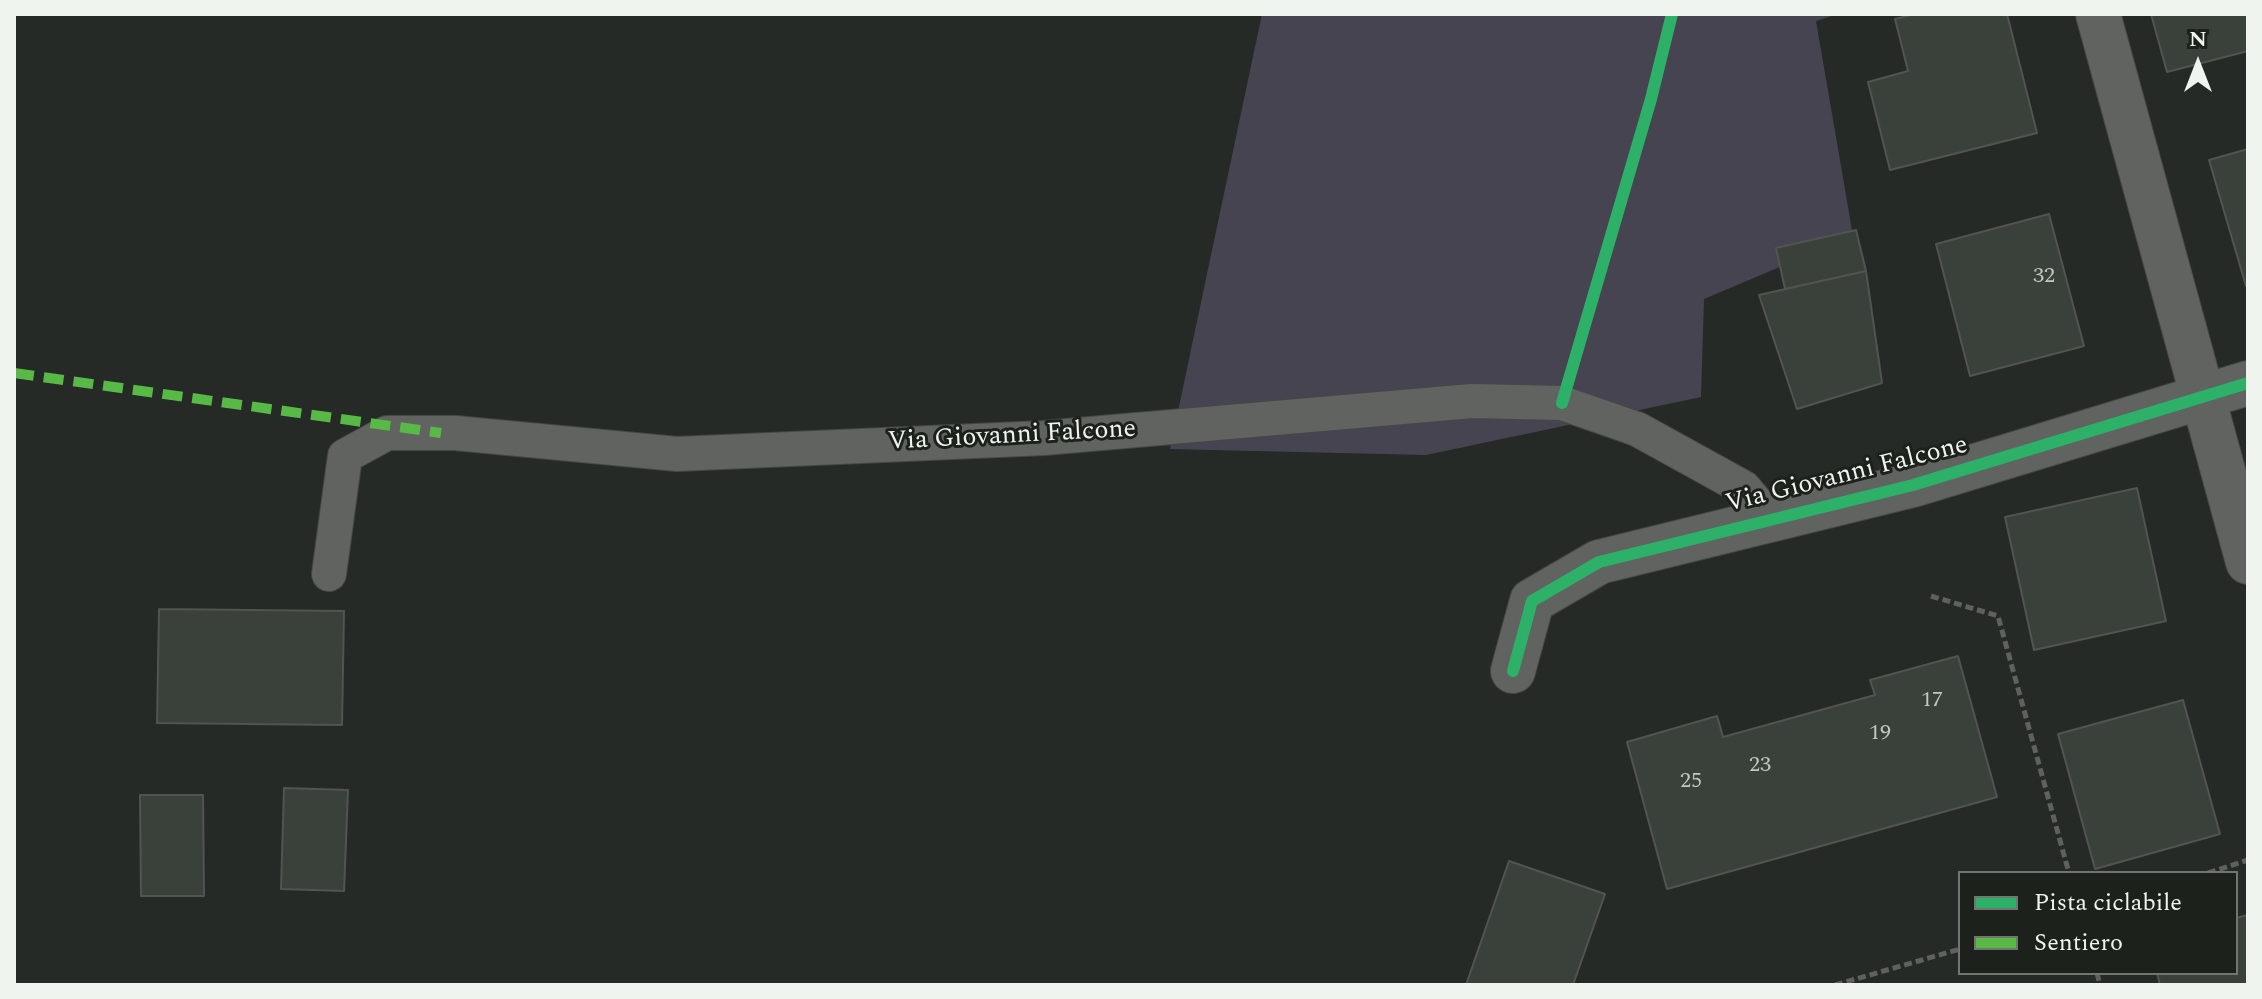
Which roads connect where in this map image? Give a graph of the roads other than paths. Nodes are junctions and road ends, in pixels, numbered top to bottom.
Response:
1 (2098, 14) edge
2 (2248, 383) edge
3 (2203, 398) junction
4 (1770, 519) junction
5 (2248, 562) edge
6 (329, 574) dead end
7 (1513, 671) dead end

1 - 3 street
2 - 3 street, Via Giovanni Falcone
3 - 4 street, Via Giovanni Falcone
3 - 5 street
4 - 6 lane, Via Giovanni Falcone
4 - 7 street, Via Giovanni Falcone

